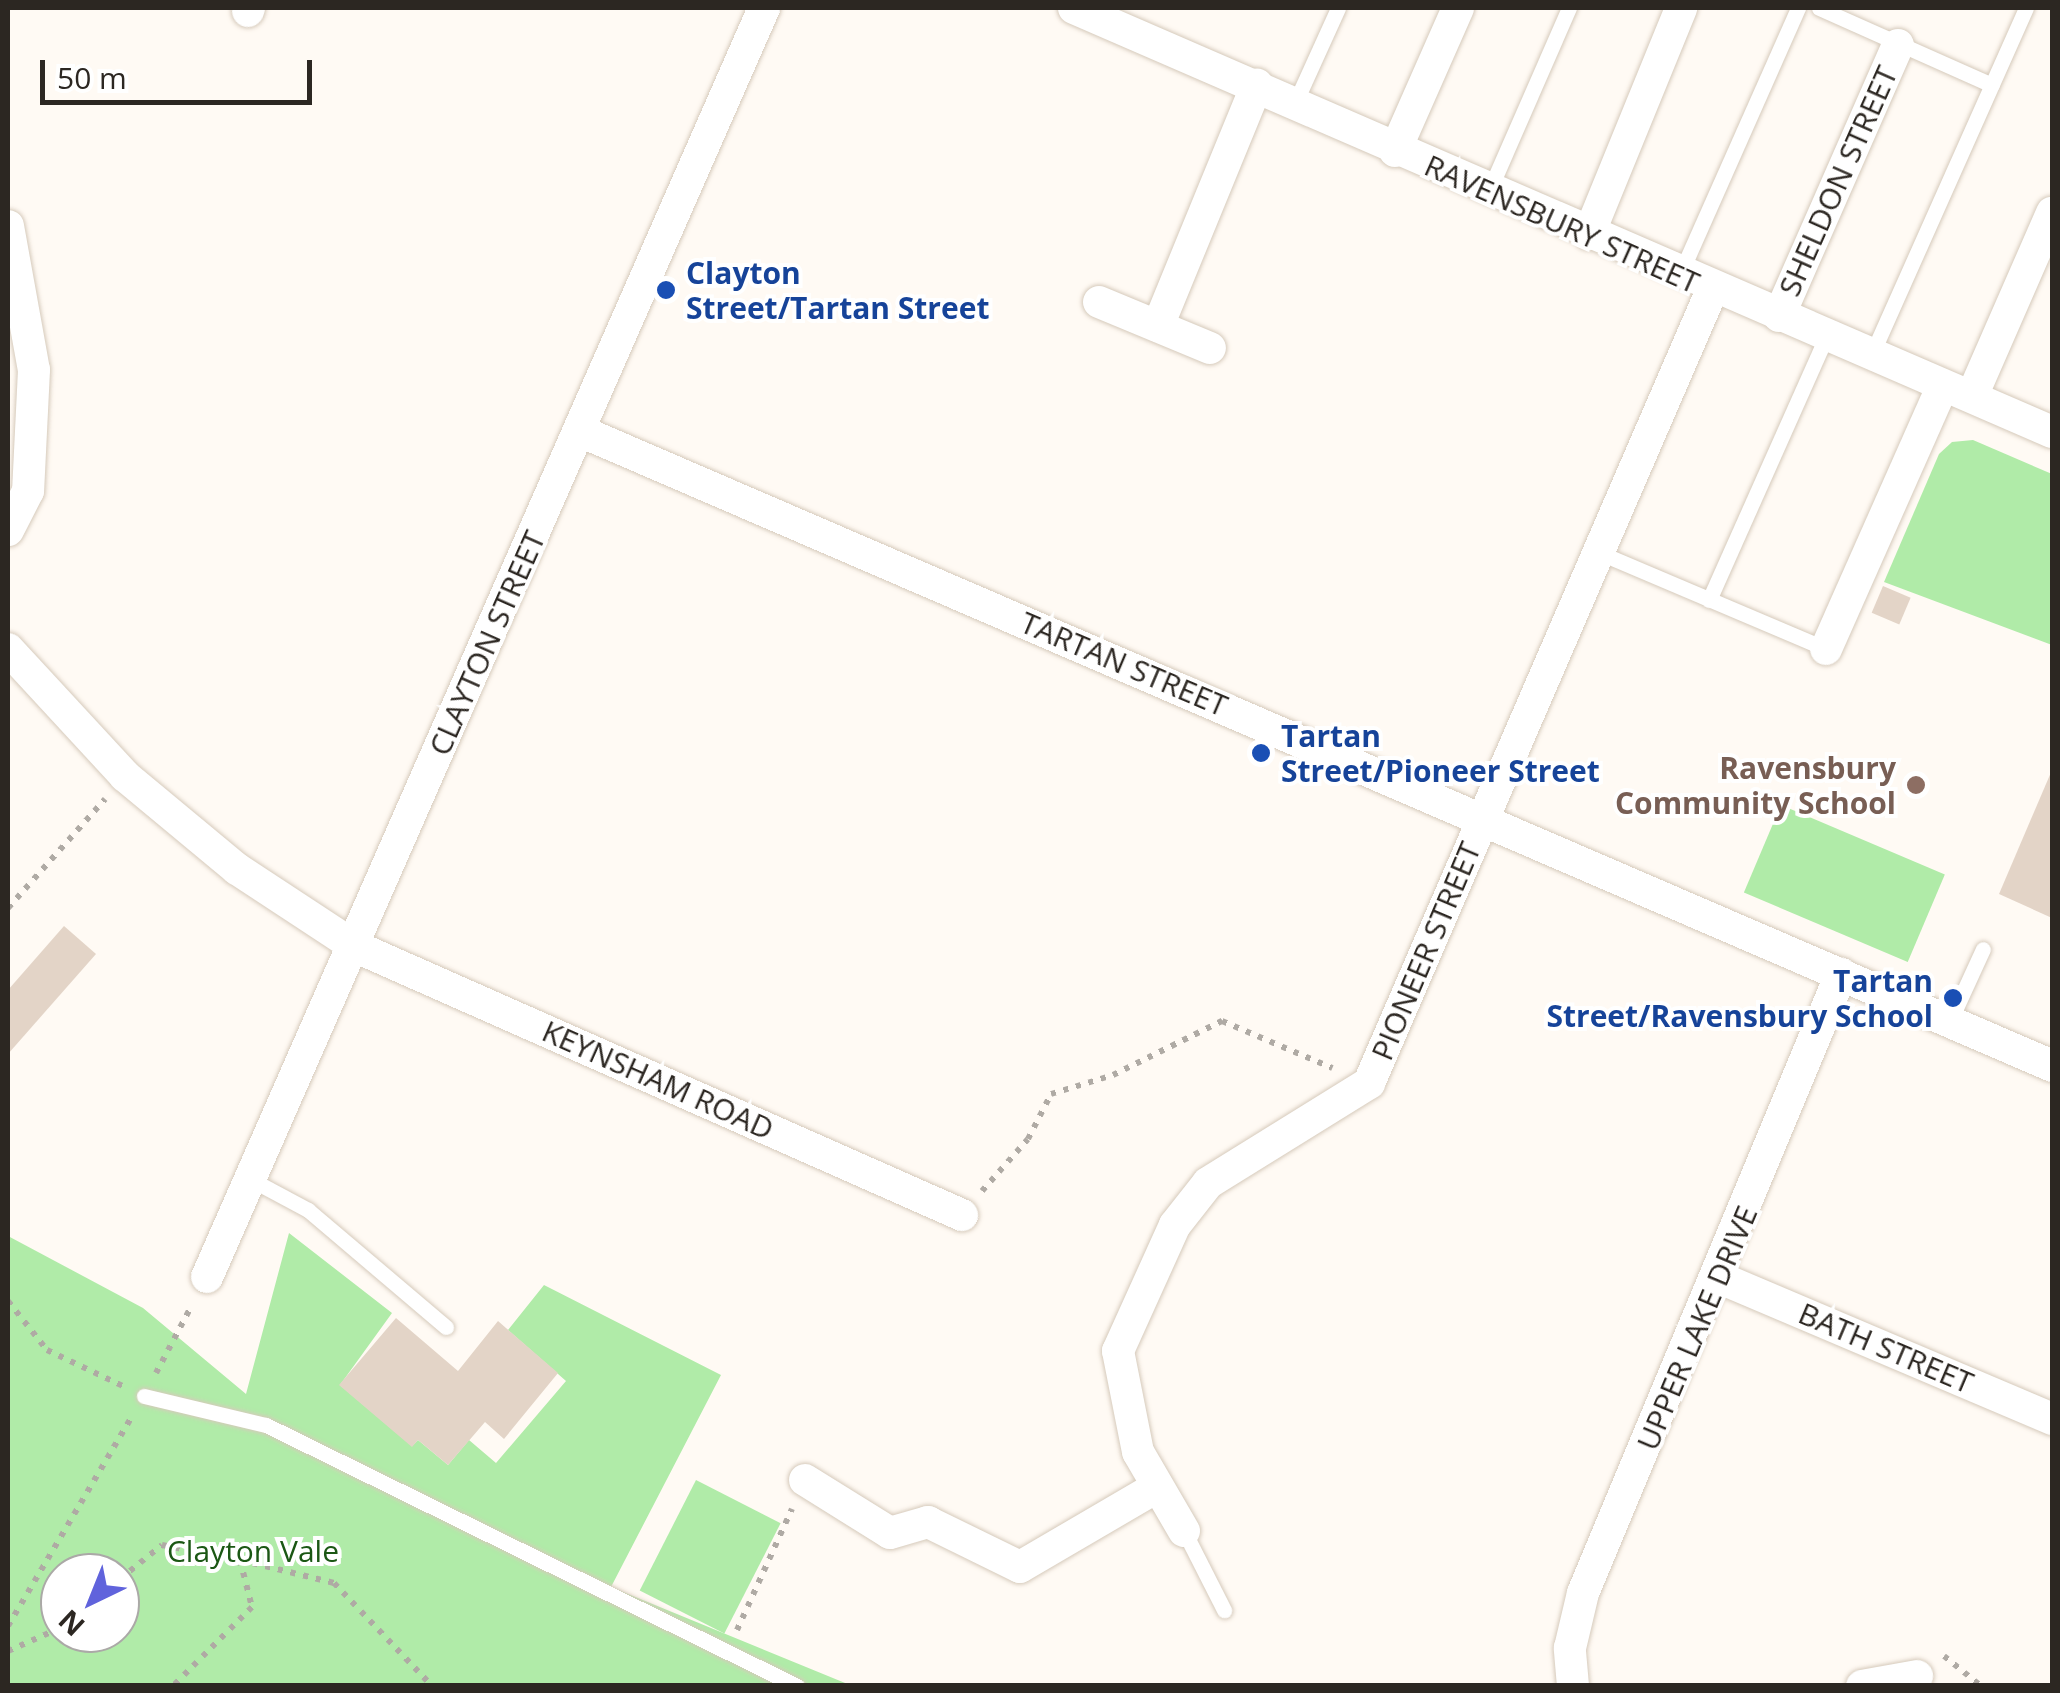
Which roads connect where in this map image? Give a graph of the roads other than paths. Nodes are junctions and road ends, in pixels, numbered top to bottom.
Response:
1 (764, 8) edge
2 (1074, 8) edge
3 (1338, 8) edge
4 (1458, 8) edge
5 (1569, 8) edge
6 (1680, 8) edge
7 (1798, 8) edge
8 (1819, 8) edge
9 (2026, 8) edge
10 (1898, 46) junction
11 (1257, 85) junction
12 (1992, 85) junction
13 (1295, 103) junction
14 (1395, 151) junction
15 (1488, 191) junction
16 (2052, 213) edge
17 (8, 226) edge
18 (1589, 234) junction
19 (1680, 276) junction
20 (1712, 290) junction
21 (1099, 302) dead end
22 (1778, 316) junction
23 (1158, 326) junction
24 (1826, 338) junction
25 (1210, 348) dead end
26 (1870, 358) junction
27 (1957, 393) junction
28 (580, 431) junction
29 (2052, 432) edge
30 (8, 530) edge
31 (1598, 552) junction
32 (1710, 600) junction
33 (8, 649) edge
34 (1826, 649) joint
35 (1483, 819) junction
36 (354, 946) junction
37 (1983, 949) dead end
38 (1841, 974) junction
39 (1950, 1022) junction
40 (2052, 1066) edge
41 (250, 1180) junction
42 (962, 1215) road end
43 (207, 1277) road end
44 (1720, 1278) junction
45 (446, 1328) dead end
46 (144, 1396) road end
47 (2052, 1419) edge
48 (805, 1480) road end
49 (1157, 1487) junction
50 (1184, 1531) joint
51 (1224, 1610) dead end
52 (1917, 1676) dead end
53 (798, 1686) edge
54 (1573, 1686) edge
55 (1862, 1686) edge

1 - 28 street, CLAYTON STREET
2 - 11 street, RAVENSBURY STREET
3 - 13 lane
4 - 14 street
5 - 15 lane
6 - 18 street
7 - 19 lane
8 - 10 lane
9 - 12 lane
10 - 12 lane
10 - 22 street, SHELDON STREET
11 - 13 street, RAVENSBURY STREET
11 - 23 street
12 - 26 lane
13 - 14 street, RAVENSBURY STREET
14 - 15 street, RAVENSBURY STREET
15 - 18 street, RAVENSBURY STREET
16 - 27 street
17 - 30 street
18 - 19 street, RAVENSBURY STREET
19 - 20 street, RAVENSBURY STREET
20 - 22 street, RAVENSBURY STREET
20 - 31 street, PIONEER STREET
21 - 23 street
22 - 24 street, RAVENSBURY STREET
23 - 25 street
24 - 26 street, RAVENSBURY STREET
24 - 32 lane
26 - 27 street, RAVENSBURY STREET
27 - 29 street, RAVENSBURY STREET
27 - 34 street
28 - 35 street, TARTAN STREET
28 - 36 street, CLAYTON STREET
31 - 32 lane
31 - 35 street, PIONEER STREET
32 - 34 lane
33 - 36 street, KEYNSHAM ROAD
35 - 38 street, TARTAN STREET
35 - 49 street, PIONEER STREET
36 - 41 street, CLAYTON STREET
36 - 42 street, KEYNSHAM ROAD
37 - 39 lane
38 - 39 street, TARTAN STREET
38 - 44 street, UPPER LAKE DRIVE
39 - 40 street, TARTAN STREET
41 - 43 street, CLAYTON STREET
41 - 45 lane
44 - 47 street, BATH STREET
44 - 54 street, UPPER LAKE DRIVE
46 - 53 lane
48 - 49 street
49 - 50 street, PIONEER STREET
50 - 51 lane
52 - 55 street

